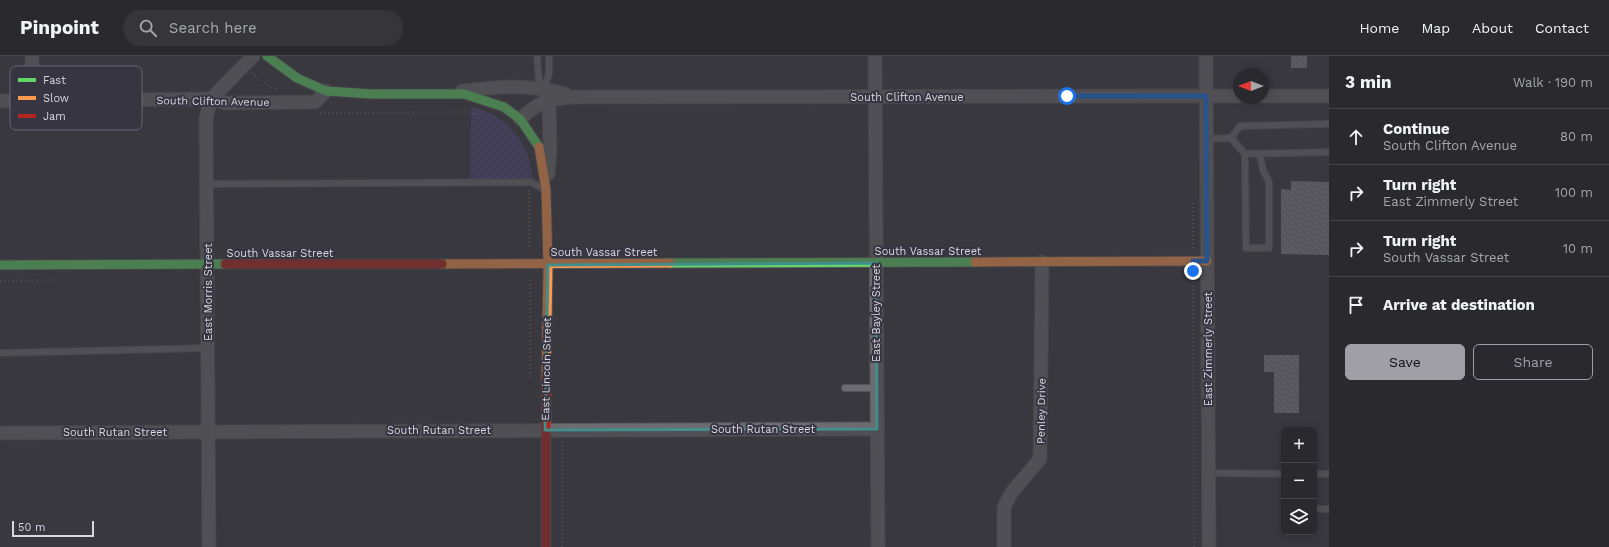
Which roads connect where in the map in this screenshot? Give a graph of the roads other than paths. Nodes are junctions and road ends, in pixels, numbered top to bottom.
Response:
1 (267, 56) edge
2 (537, 56) edge
3 (549, 56) edge
4 (874, 56) edge
5 (1206, 56) edge
6 (249, 60) edge
7 (326, 91) junction
8 (444, 94) junction
9 (547, 94) junction
10 (1206, 96) junction
11 (1233, 96) edge
12 (1269, 96) edge
13 (1329, 96) edge
14 (875, 97) junction
15 (211, 99) junction
16 (142, 100) edge
17 (520, 119) junction
18 (1329, 124) edge
19 (1231, 138) junction
20 (1207, 139) junction
21 (1329, 150) edge
22 (1244, 154) junction
23 (1260, 154) junction
24 (207, 184) junction
25 (546, 190) junction
26 (1207, 261) junction
27 (1042, 262) junction
28 (876, 263) junction
29 (208, 264) junction
30 (548, 264) junction
31 (0, 265) edge
32 (208, 348) junction
33 (0, 353) edge
34 (845, 388) dead end
35 (877, 388) junction
36 (877, 429) junction
37 (545, 430) junction
38 (208, 432) junction
39 (0, 433) edge
40 (1209, 473) junction
41 (1281, 474) edge
42 (1317, 474) edge
43 (1329, 474) edge
44 (1317, 508) edge
45 (1329, 508) edge
46 (209, 547) edge
47 (546, 547) edge
48 (878, 547) edge
49 (1004, 547) edge
50 (1209, 547) edge

1 - 7 street, South Clifton Avenue
2 - 9 lane
3 - 9 lane
4 - 14 street, East Bayley Street
5 - 10 street, East Zimmerly Street
6 - 15 street, East Morris Street
7 - 8 street, South Clifton Avenue
7 - 15 street, South Clifton Avenue
8 - 9 street, South Clifton Avenue
8 - 17 street, South Clifton Avenue
9 - 14 street, South Clifton Avenue
9 - 17 street, South Clifton Avenue
9 - 25 street, East Lincoln Street
10 - 11 street, South Clifton Avenue
10 - 14 street, South Clifton Avenue
10 - 20 street, East Zimmerly Street
12 - 13 street
14 - 28 street, East Bayley Street
15 - 16 street, South Clifton Avenue
15 - 24 street, East Morris Street
17 - 25 street, East Lincoln Street
18 - 19 lane
19 - 20 lane
19 - 22 lane
20 - 26 street, East Zimmerly Street
21 - 23 lane
22 - 23 lane
22 - 23 lane
24 - 25 lane
24 - 29 street, East Morris Street
25 - 30 street, East Lincoln Street
26 - 27 street, South Vassar Street
26 - 40 street, East Zimmerly Street
27 - 28 street, South Vassar Street
27 - 49 street, Penley Drive
28 - 30 street, South Vassar Street
28 - 35 street, East Bayley Street
29 - 30 street, South Vassar Street
29 - 31 street, South Vassar Street
29 - 32 street, East Morris Street
30 - 37 street, East Lincoln Street
32 - 33 lane
32 - 38 street, East Morris Street
34 - 35 lane
35 - 36 street, East Bayley Street
36 - 37 street, South Rutan Street
36 - 48 street, East Bayley Street
37 - 38 street, South Rutan Street
37 - 47 street, East Lincoln Street
38 - 39 street, South Rutan Street
38 - 46 street, East Morris Street
40 - 41 lane
40 - 50 street, East Zimmerly Street
42 - 43 lane
44 - 45 lane

